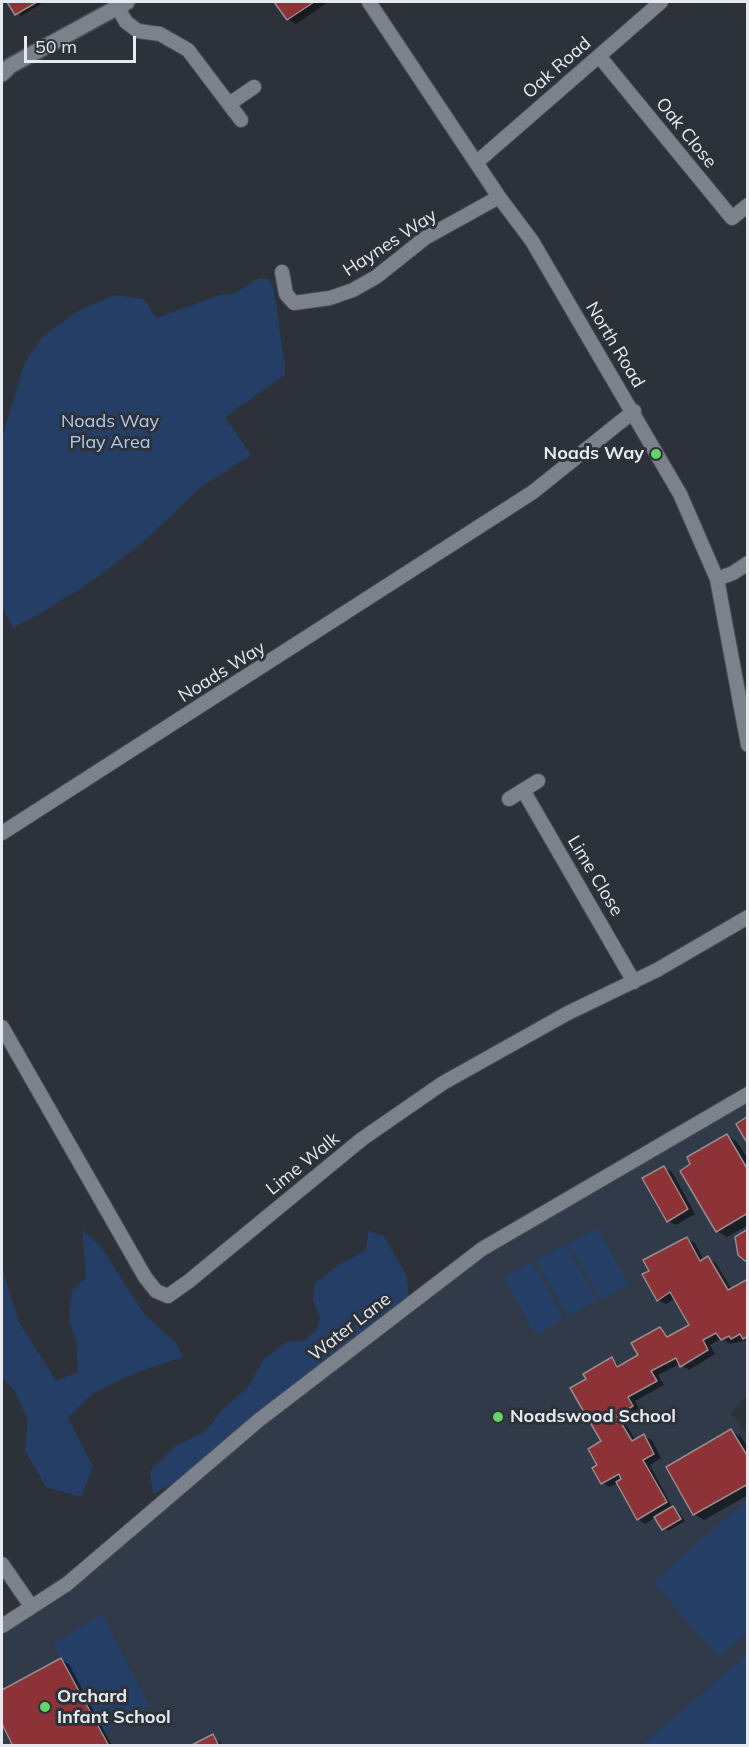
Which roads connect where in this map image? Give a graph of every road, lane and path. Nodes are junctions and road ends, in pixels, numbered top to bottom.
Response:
1 (369, 2) edge
2 (661, 2) edge
3 (123, 5) edge
4 (598, 56) junction
5 (2, 74) edge
6 (254, 87) dead end
7 (229, 104) junction
8 (241, 120) dead end
9 (477, 162) junction
10 (499, 197) junction
11 (747, 205) edge
12 (282, 272) dead end
13 (633, 411) junction
14 (747, 563) edge
15 (717, 579) junction
16 (747, 745) edge
17 (538, 781) dead end
18 (523, 790) junction
19 (509, 799) dead end
20 (2, 832) edge
21 (747, 917) edge
22 (634, 982) junction
23 (2, 1028) edge
24 (747, 1094) edge
25 (2, 1564) edge
26 (31, 1606) junction
27 (2, 1626) edge

1 - 9 street, North Road
2 - 4 street, Oak Road
3 - 5 street
3 - 7 street
4 - 9 street, Oak Road
4 - 11 street, Oak Close
6 - 7 street
7 - 8 street
9 - 10 street, North Road
10 - 12 street, Haynes Way
10 - 13 street, North Road
13 - 15 street, North Road
13 - 20 street, Noads Way
14 - 15 street
15 - 16 street, North Road
17 - 18 street
18 - 19 street
18 - 22 street, Lime Close
21 - 22 street, Lime Walk
22 - 23 street, Lime Walk
24 - 26 street, Water Lane
25 - 26 street
26 - 27 street, Water Lane

